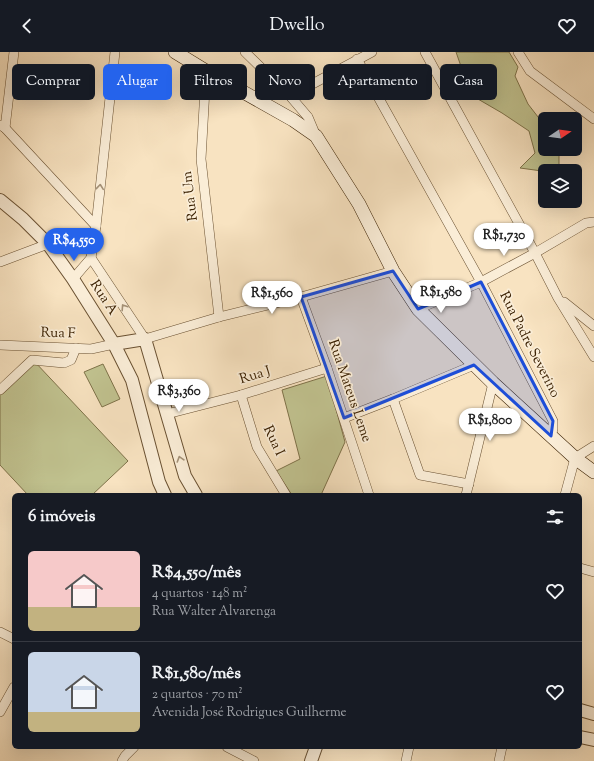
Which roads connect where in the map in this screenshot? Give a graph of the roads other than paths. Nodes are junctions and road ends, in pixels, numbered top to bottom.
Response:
1 (14, 52) edge
2 (115, 52) edge
3 (175, 52) edge
4 (245, 52) edge
5 (372, 52) edge
6 (425, 52) edge
7 (518, 52) edge
8 (357, 59) junction
9 (195, 64) edge
10 (257, 64) edge
11 (315, 82) edge
12 (247, 94) edge
13 (204, 100) edge
14 (293, 100) edge
15 (594, 119) edge
16 (2, 127) edge
17 (316, 136) junction
18 (0, 200) edge
19 (594, 222) edge
20 (96, 226) junction
21 (48, 244) junction
22 (535, 252) junction
23 (91, 258) junction
24 (0, 262) edge
25 (393, 271) junction
26 (73, 279) junction
27 (481, 282) junction
28 (301, 297) junction
29 (558, 298) junction
30 (418, 309) junction
31 (219, 317) junction
32 (594, 326) edge
33 (145, 339) junction
34 (114, 344) junction
35 (0, 345) edge
36 (76, 348) junction
37 (594, 357) edge
38 (474, 365) junction
39 (327, 368) junction
40 (493, 383) junction
41 (0, 390) edge
42 (241, 395) junction
43 (393, 399) junction
44 (167, 414) junction
45 (344, 418) junction
46 (551, 436) junction
47 (594, 446) edge
48 (575, 458) junction
49 (594, 472) edge
50 (469, 484) junction
51 (164, 493) edge
52 (195, 493) edge
53 (285, 493) edge
54 (368, 493) edge
55 (467, 493) edge
56 (566, 493) edge
57 (582, 569) edge
58 (594, 572) edge
59 (0, 632) edge
60 (12, 638) edge
61 (12, 691) edge
62 (582, 711) edge
63 (0, 712) edge
64 (594, 714) edge
65 (582, 737) edge
66 (594, 740) edge
67 (132, 749) edge
68 (231, 749) edge
69 (315, 749) edge
70 (409, 749) edge
71 (502, 749) edge
72 (122, 761) edge
73 (254, 761) edge
74 (311, 761) edge
75 (406, 761) edge
76 (499, 761) edge

1 - 16 street
20 -> 2 street
3 - 9 main road
4 - 10 street
5 - 8 street
6 - 22 street
7 - 15 street
8 - 11 street
8 - 27 street, Rua Padre Severino
12 - 17 main road
13 - 31 street, Rua Um
14 - 17 street
16 - 20 street
17 - 25 main road
18 - 21 street, Rua A
19 - 22 street
20 - 23 street
21 - 24 street
21 - 26 street, Rua A
22 - 27 street
22 - 29 street
23 - 26 street
33 -> 23 street
25 - 28 street
25 - 30 main road
26 - 34 street, Rua A
27 - 30 street
27 - 46 street, Rua Padre Severino
28 - 31 street
28 - 39 street, Rua Mateus Leme
29 - 32 street
29 - 37 street
30 - 38 main road
31 - 33 street
33 - 34 street
33 - 44 street
34 - 36 street, Rua F
34 - 51 street, Rua A
35 - 36 street, Rua F
36 - 41 street
38 - 40 main road
38 - 43 street
39 - 42 street, Rua J
39 - 45 street, Rua Mateus Leme
40 - 46 main road
40 - 50 street
42 - 44 street, Rua J
42 - 53 street, Rua I
43 - 45 street
43 - 50 street
52 -> 44 street
45 - 54 street, Rua Mateus Leme
46 - 48 main road
47 - 48 street
48 - 49 main road
48 - 56 street
50 - 55 street
57 - 58 street
59 - 60 street
61 - 63 street
62 - 64 street
65 - 66 street
67 - 72 street
68 - 73 street
69 - 74 street
70 - 75 street
71 - 76 street

